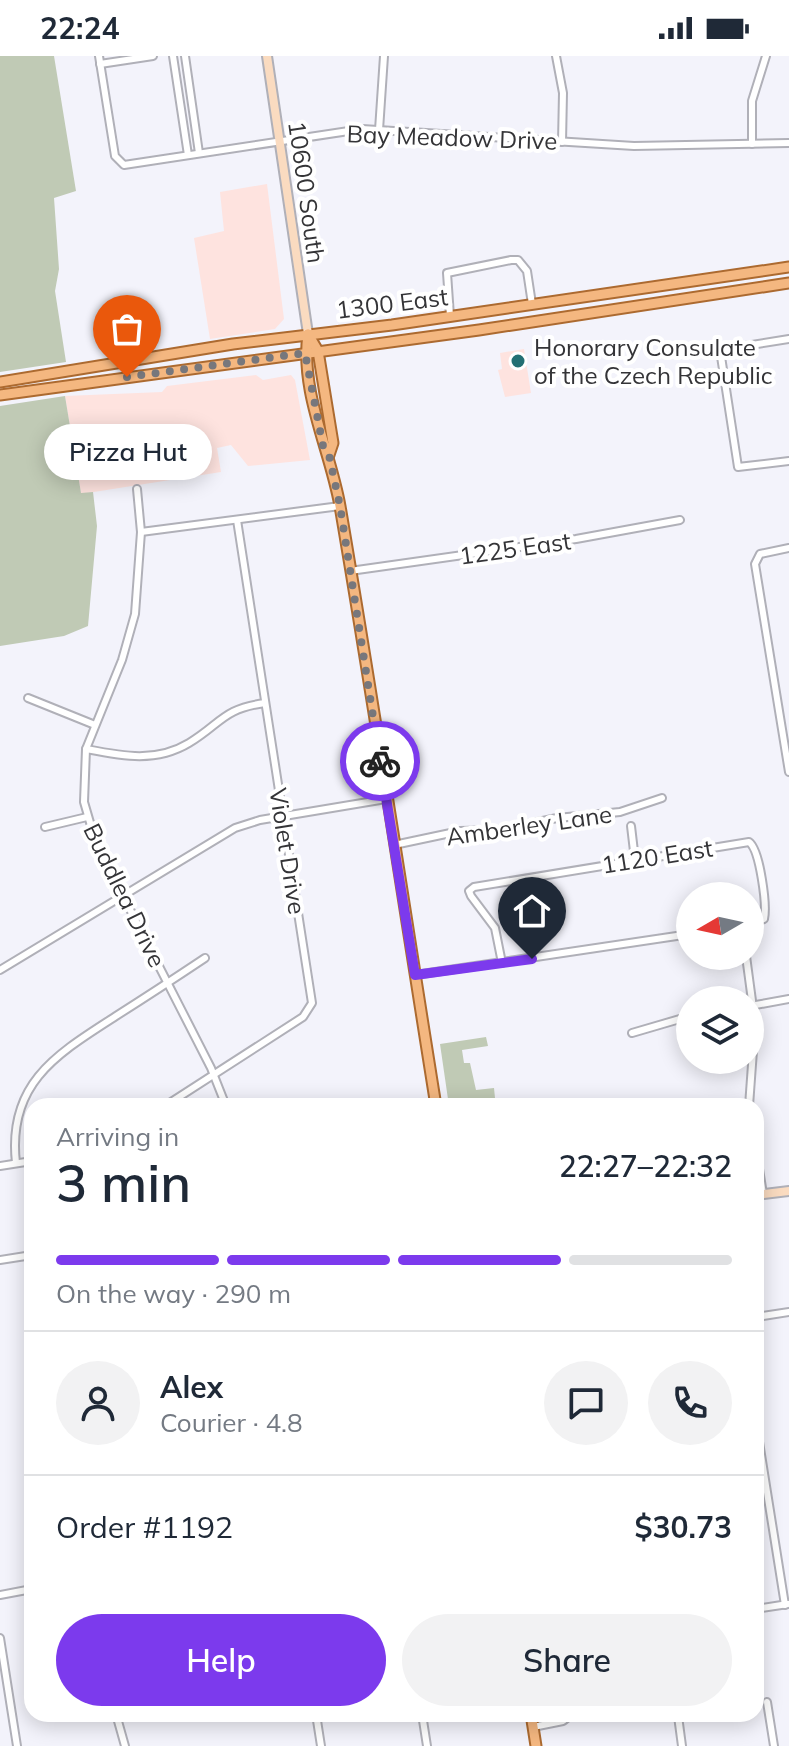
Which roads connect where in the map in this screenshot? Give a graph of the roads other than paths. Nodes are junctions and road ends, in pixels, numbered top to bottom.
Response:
1 (153, 56) edge
2 (173, 56) edge
3 (185, 56) edge
4 (267, 56) edge
5 (384, 56) edge
6 (556, 56) edge
7 (766, 56) edge
8 (99, 60) edge
9 (379, 130) junction
10 (279, 141) junction
11 (562, 142) junction
12 (789, 143) edge
13 (752, 144) junction
14 (199, 153) junction
15 (188, 155) junction
16 (789, 267) edge
17 (789, 283) edge
18 (532, 304) junction
19 (450, 316) junction
20 (308, 334) junction
21 (789, 339) edge
22 (318, 351) junction
23 (305, 353) junction
24 (0, 382) edge
25 (0, 395) edge
26 (329, 455) junction
27 (789, 461) edge
28 (137, 489) dead end
29 (340, 506) junction
30 (237, 520) junction
31 (680, 520) dead end
32 (141, 532) junction
33 (789, 548) edge
34 (350, 571) junction
35 (28, 698) dead end
36 (265, 703) junction
37 (95, 725) junction
38 (86, 749) junction
39 (789, 772) edge
40 (662, 798) dead end
41 (386, 799) junction
42 (283, 816) junction
43 (87, 817) junction
44 (631, 826) dead end
45 (45, 827) dead end
46 (394, 845) junction
47 (635, 860) junction
48 (760, 882) edge
49 (123, 895) junction
50 (676, 936) edge
51 (205, 958) dead end
52 (502, 963) junction
53 (0, 970) edge
54 (415, 975) junction
55 (167, 983) junction
56 (789, 999) edge
57 (764, 1003) edge
58 (676, 1020) edge
59 (632, 1033) dead end
60 (214, 1074) junction
61 (750, 1074) edge
62 (26, 1098) edge
63 (177, 1098) edge
64 (223, 1098) edge
65 (435, 1098) edge
66 (749, 1098) edge
67 (24, 1101) edge
68 (24, 1162) edge
69 (16, 1163) junction
70 (0, 1166) edge
71 (789, 1191) edge
72 (764, 1194) edge
73 (24, 1256) edge
74 (0, 1260) edge
75 (789, 1312) edge
76 (764, 1316) edge
77 (764, 1470) edge
78 (24, 1590) edge
79 (0, 1595) edge
80 (787, 1604) edge
81 (764, 1608) edge
82 (0, 1638) edge
83 (767, 1702) dead end
84 (10, 1704) junction
85 (1, 1706) edge
86 (118, 1722) edge
87 (317, 1722) edge
88 (423, 1722) edge
89 (532, 1722) edge
90 (558, 1722) edge
91 (679, 1722) edge
92 (533, 1727) junction
93 (17, 1746) edge
94 (125, 1746) edge
95 (321, 1746) edge
96 (427, 1746) edge
97 (536, 1746) edge
98 (682, 1746) edge
99 (774, 1746) edge

1 - 8 street
2 - 15 street
3 - 14 street
4 - 10 main road, 10600 South
5 - 9 street
6 - 11 street
7 - 13 street
8 - 15 street, Bay Meadow Drive
9 - 10 street, Bay Meadow Drive
9 - 11 street, Bay Meadow Drive
10 - 14 street, Bay Meadow Drive
10 - 20 main road, 10600 South
11 - 13 street, Bay Meadow Drive
12 - 13 street, Bay Meadow Drive
14 - 15 street, Bay Meadow Drive
16 - 18 main road, 1300 East
17 - 22 main road, 1300 East
18 - 19 main road, 1300 East
18 - 19 street
19 - 20 main road, 1300 East
20 - 22 main road, 10600 South
20 - 23 main road, 10600 South
20 - 24 main road, 1300 East
21 - 27 street
22 - 23 main road, 1300 East
22 - 26 main road, 10600 South
23 - 25 main road, 1300 East
23 - 26 main road, 10600 South
26 - 29 main road, 10600 South
28 - 32 street, Buddlea Drive
29 - 30 street
29 - 34 main road, 10600 South
30 - 32 street
30 - 36 street, Violet Drive
31 - 34 street, 1225 East
32 - 37 street, Buddlea Drive
33 - 39 street
34 - 41 main road, 10600 South
35 - 37 street
36 - 38 street
36 - 42 street, Violet Drive
37 - 38 street, Buddlea Drive
38 - 43 street, Buddlea Drive
40 - 46 street, Amberley Lane
41 - 42 street
41 - 46 main road, 10600 South
42 - 49 street
42 - 60 street, Violet Drive
43 - 45 street
43 - 49 street, Buddlea Drive
44 - 47 street
46 - 54 main road, 10600 South
47 - 48 street, 1120 East
47 - 52 street, 1120 East
49 - 53 street
49 - 55 street, Buddlea Drive
50 - 52 street
51 - 55 street
52 - 54 street
54 - 65 main road, 10600 South
55 - 60 street, Buddlea Drive
55 - 62 street
56 - 57 street
58 - 59 street
60 - 63 street, Violet Drive
60 - 64 street, Buddlea Drive
61 - 66 street
67 - 69 street
68 - 69 street
69 - 70 street
71 - 72 main road
73 - 74 street
75 - 76 street
77 - 80 street
78 - 79 street
80 - 81 street
82 - 84 street
83 - 99 street
84 - 85 street
84 - 93 street
86 - 94 street
87 - 95 street
88 - 96 street
89 - 92 main road
90 - 92 street
91 - 98 street
92 - 97 main road

